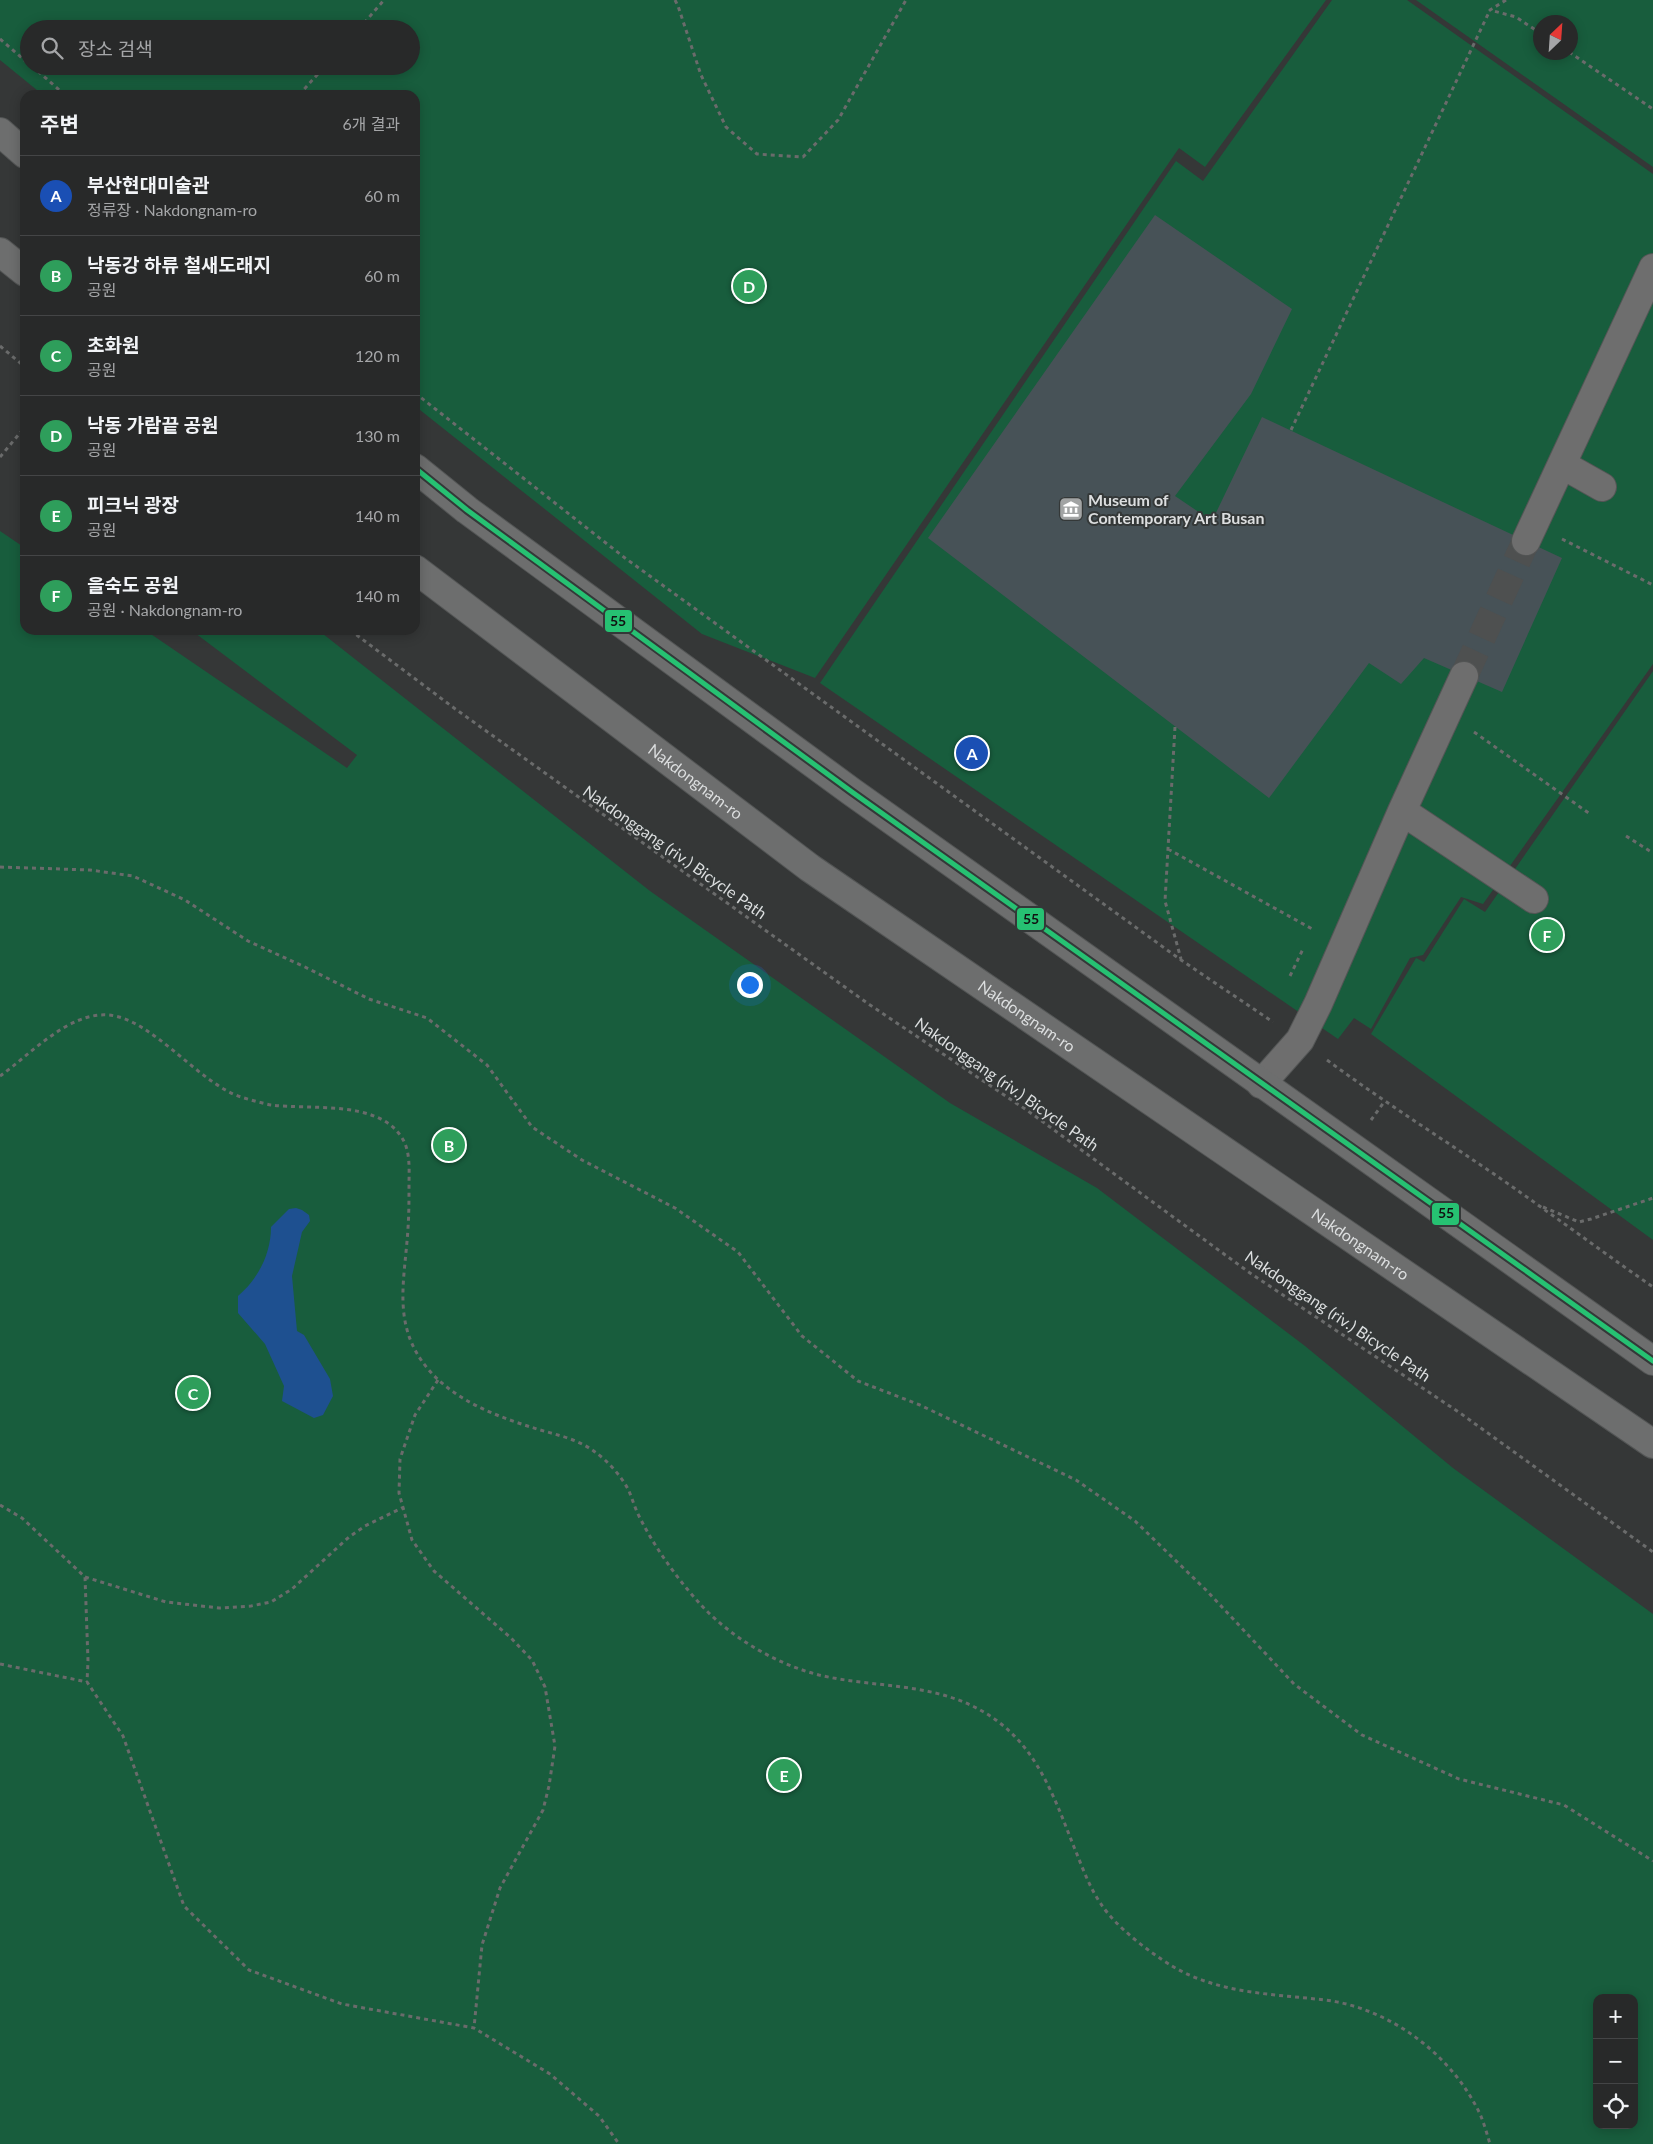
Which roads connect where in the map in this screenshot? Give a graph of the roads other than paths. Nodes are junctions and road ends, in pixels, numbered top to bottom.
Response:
1 (0, 132) edge
2 (20, 150) edge
3 (0, 252) edge
4 (20, 268) edge
5 (1653, 268) edge
6 (1563, 465) junction
7 (420, 472) edge
8 (1602, 487) dead end
9 (1530, 533) tunnel mouth
10 (420, 572) edge
11 (1464, 676) tunnel mouth
12 (1402, 811) junction
13 (1534, 899) dead end
14 (1261, 1084) junction
15 (1582, 1310) junction
16 (1653, 1345) edge
17 (1653, 1361) edge
18 (1653, 1444) edge

1 - 2 main road
3 - 4 main road
5 - 6 lane
6 - 8 lane
6 - 9 lane
7 - 14 main road
10 - 18 main road, Nakdongnam-ro
11 - 12 lane
12 - 13 lane
12 - 14 lane
14 - 15 main road
15 - 16 main road
15 - 17 main road

